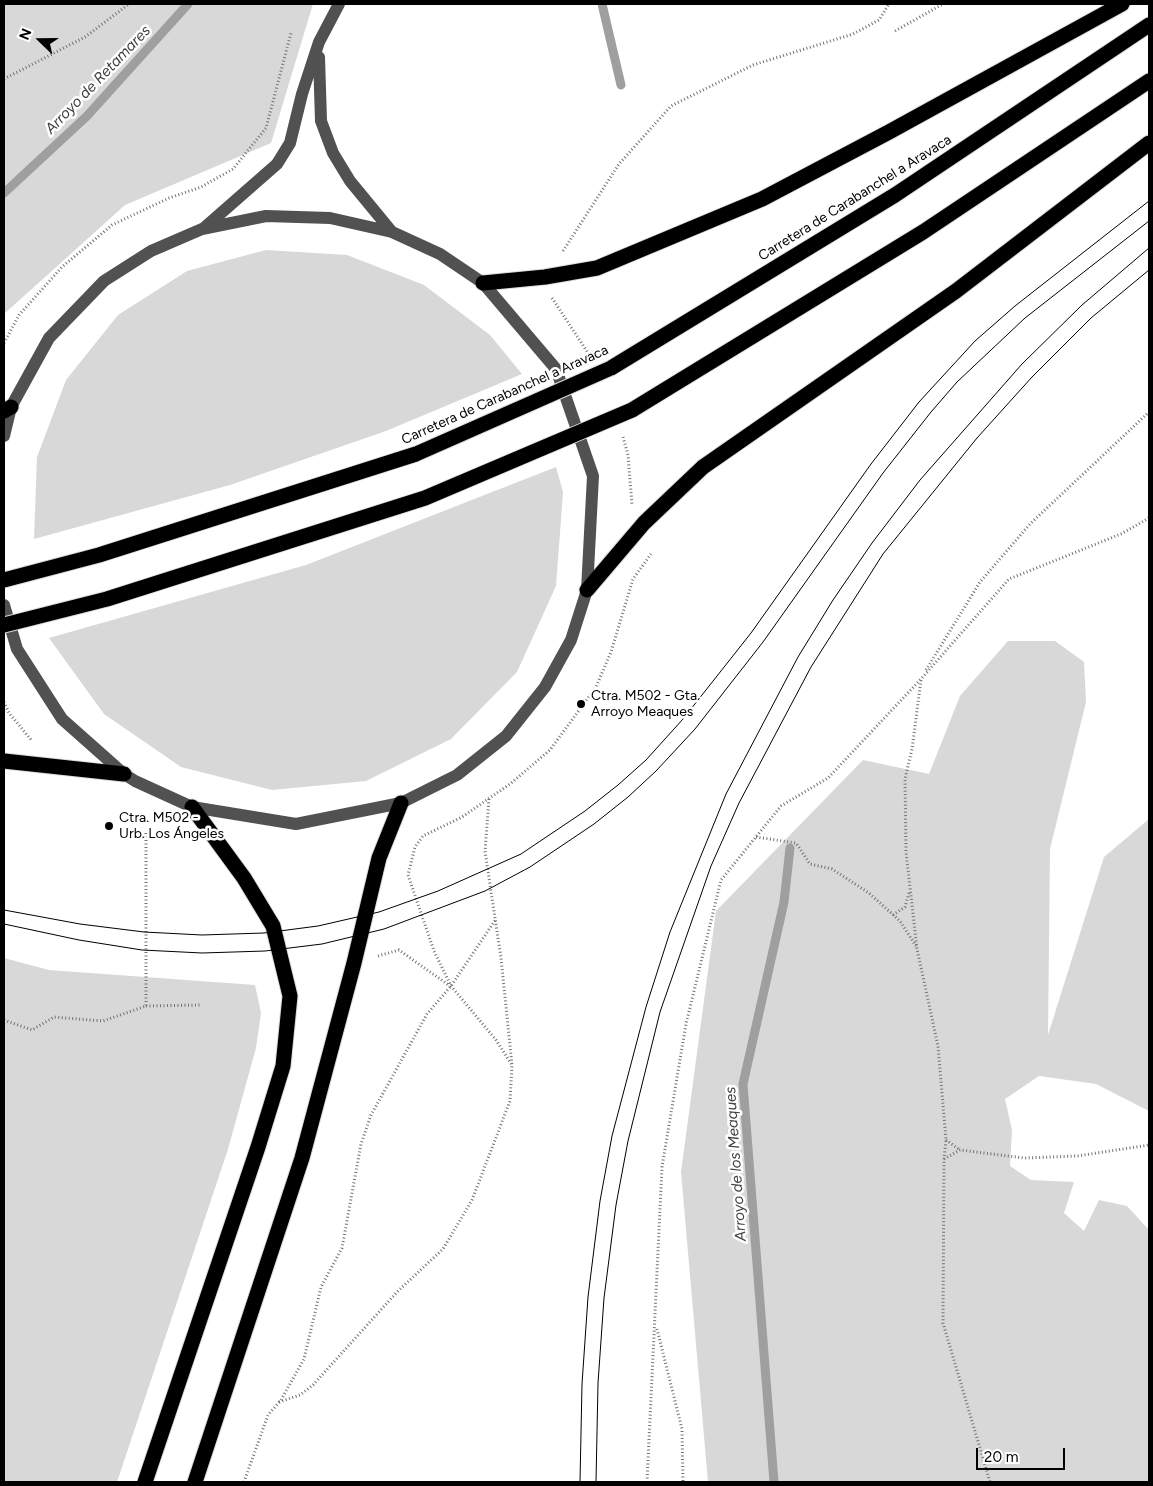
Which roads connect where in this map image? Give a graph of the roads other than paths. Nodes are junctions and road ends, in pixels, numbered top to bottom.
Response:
1 (339, 4) edge
2 (1122, 4) edge
3 (1149, 25) edge
4 (319, 42) junction
5 (1149, 81) edge
6 (1149, 143) edge
7 (202, 229) junction
8 (392, 232) junction
9 (483, 283) junction
10 (7, 409) edge
11 (4, 436) edge
12 (4, 580) edge
13 (587, 590) junction
14 (4, 605) edge
15 (4, 625) edge
16 (4, 761) edge
17 (124, 774) junction
18 (401, 803) junction
19 (192, 807) junction
20 (145, 1482) edge
21 (195, 1482) edge

1 - 4 street
2 - 9 highway
3 - 12 highway, Carretera de Carabanchel a Aravaca, bridge
4 - 7 street
4 - 8 street
5 - 15 highway, bridge
6 - 13 highway
7 - 8 street
7 - 10 street
8 - 9 street
9 - 13 street
10 - 11 street
13 - 18 street
14 - 17 street
16 - 17 highway
17 - 19 street
18 - 19 street
18 - 21 highway
19 - 20 highway

